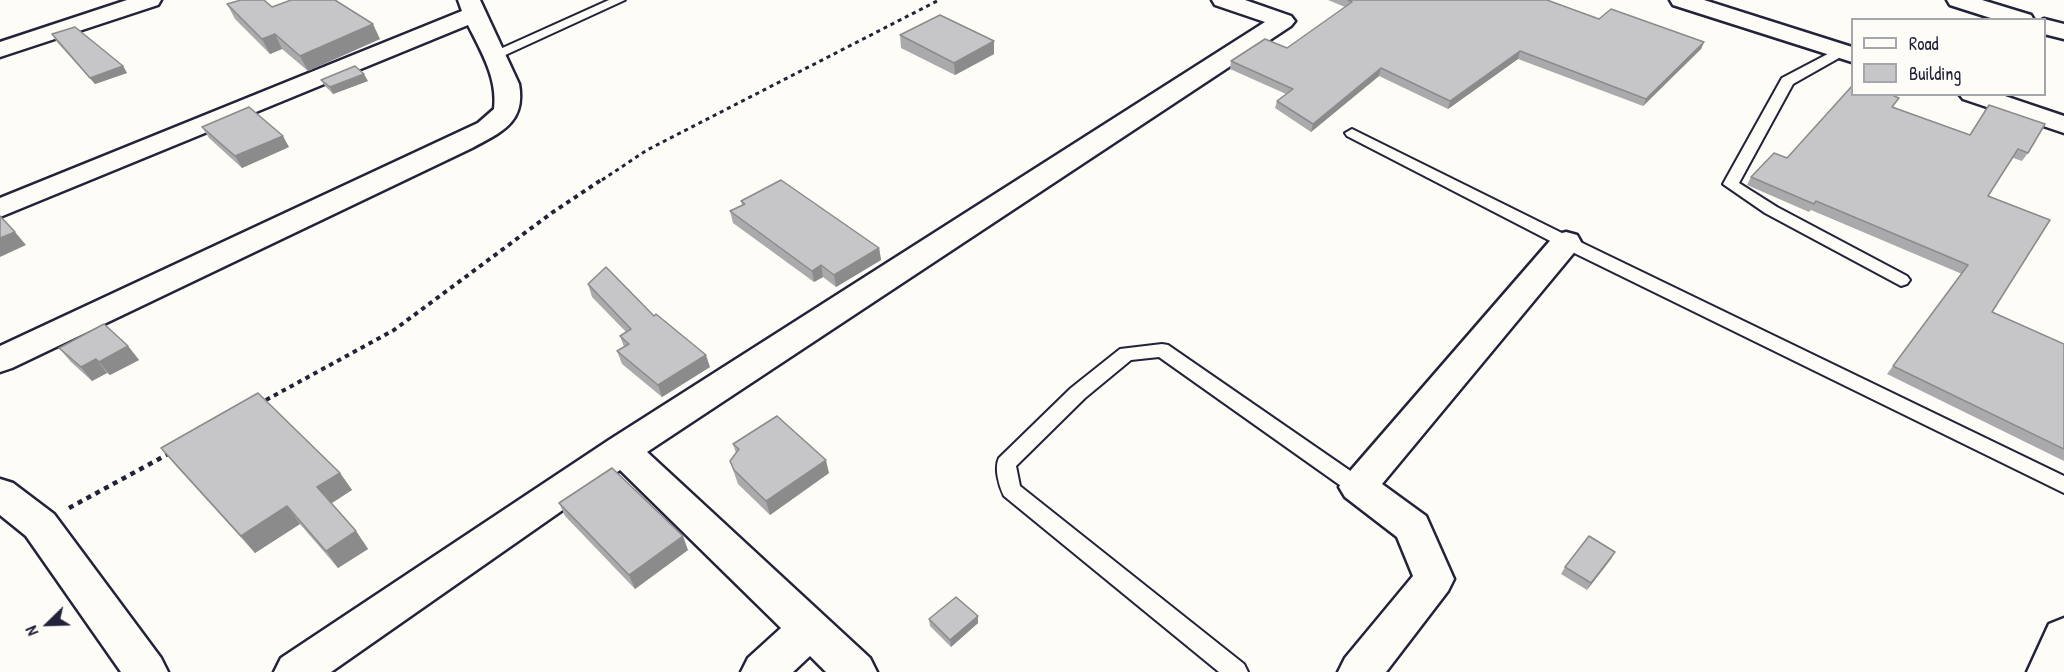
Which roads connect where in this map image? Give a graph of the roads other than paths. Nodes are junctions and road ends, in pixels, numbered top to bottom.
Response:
1 (150, 0) edge
2 (620, 0) edge
3 (1223, 0) edge
4 (1681, 0) edge
5 (1958, 0) edge
6 (472, 7) edge
7 (2017, 18) edge
8 (2046, 27) edge
9 (2064, 32) edge
10 (0, 50) edge
11 (1846, 53) edge
12 (496, 54) junction
13 (1977, 96) edge
14 (2062, 127) edge
15 (1352, 133) dead end
16 (0, 208) edge
17 (1566, 242) junction
18 (1901, 280) dead end
19 (0, 360) edge
20 (622, 450) junction
21 (2064, 485) edge
22 (1359, 487) junction
23 (0, 494) edge
24 (810, 629) junction
25 (2064, 637) edge
26 (146, 672) edge
27 (296, 672) edge
28 (763, 672) edge
29 (855, 672) edge
30 (1236, 672) edge
31 (1360, 672) edge
32 (2049, 672) edge

1 - 10 street
2 - 12 lane
3 - 20 street
4 - 11 street
5 - 7 street
6 - 12 street
6 - 16 street
8 - 9 street
11 - 18 lane
12 - 19 street
13 - 14 street
15 - 17 lane
17 - 21 lane
17 - 22 street
20 - 24 street
20 - 27 street
22 - 30 lane
22 - 31 street
23 - 26 street
24 - 28 street
24 - 29 street
25 - 32 street

